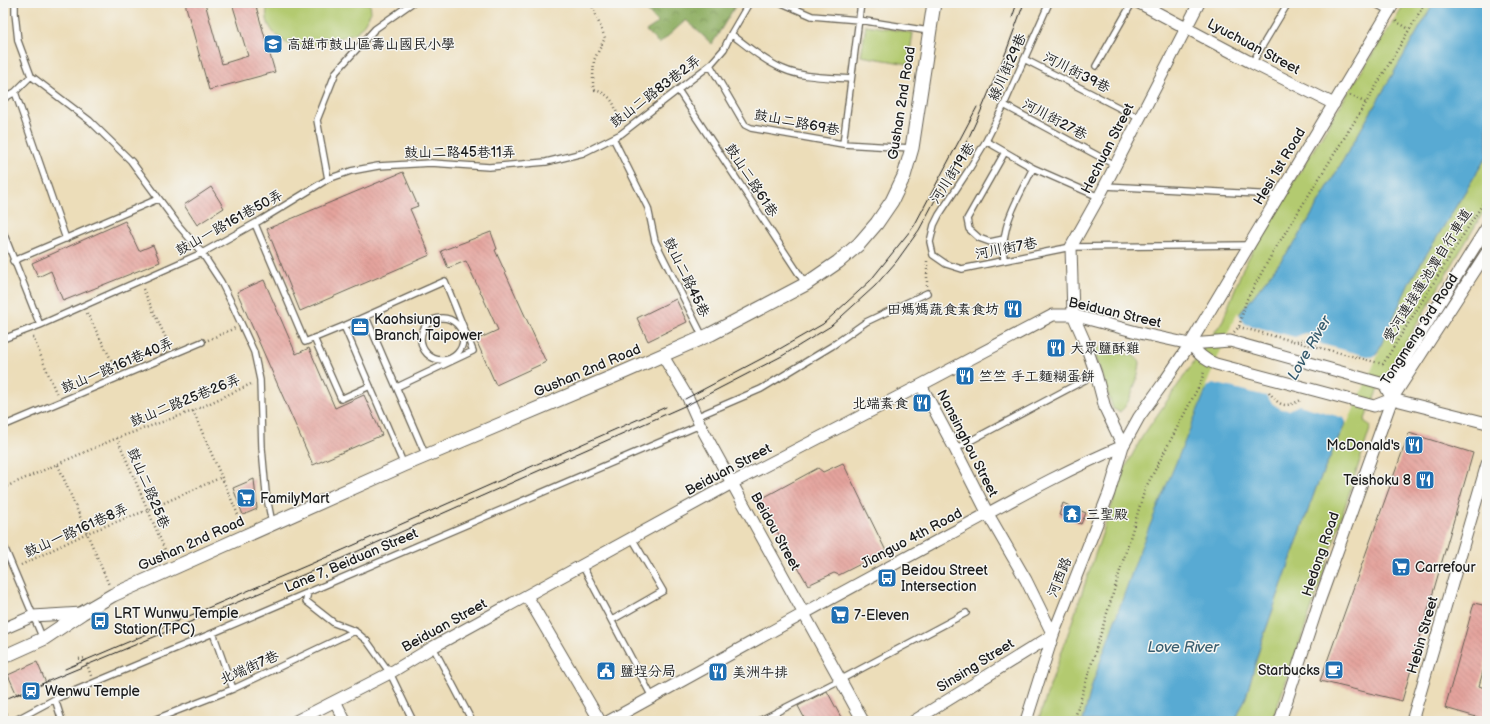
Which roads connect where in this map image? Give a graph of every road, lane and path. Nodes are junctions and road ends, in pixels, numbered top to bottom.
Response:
1 (15, 3) edge
2 (412, 3) edge
3 (592, 3) edge
4 (749, 3) edge
5 (782, 3) edge
6 (861, 3) edge
7 (934, 3) edge
8 (1049, 3) edge
9 (1132, 3) edge
10 (1139, 3) edge
11 (1199, 3) edge
12 (1288, 3) edge
13 (1374, 3) edge
14 (1425, 3) edge
15 (1390, 10) edge
16 (859, 20) junction
17 (1187, 28) junction
18 (1409, 29) junction
19 (929, 31) junction
20 (731, 34) junction
21 (1024, 59) junction
22 (1252, 63) junction
23 (710, 65) junction
24 (1096, 66) dead end
25 (31, 76) junction
26 (851, 79) junction
27 (678, 90) junction
28 (1343, 91) junction
29 (15, 92) junction
30 (3, 99) edge
31 (1366, 103) junction
32 (1334, 104) junction
33 (1004, 105) junction
34 (1139, 118) junction
35 (621, 134) junction
36 (613, 138) junction
37 (986, 141) junction
38 (843, 144) junction
39 (912, 148) junction
40 (1005, 152) junction
41 (1115, 165) junction
42 (1033, 168) junction
43 (328, 179) junction
44 (1105, 186) junction
45 (1279, 195) junction
46 (1099, 197) junction
47 (1487, 197) edge
48 (158, 199) junction
49 (255, 224) junction
50 (1487, 227) edge
51 (3, 232) edge
52 (66, 239) junction
53 (1004, 239) junction
54 (1248, 245) junction
55 (1071, 247) junction
56 (1487, 252) edge
57 (202, 253) junction
58 (1004, 260) junction
59 (13, 261) junction
60 (927, 261) dead end
61 (946, 264) joint
62 (139, 281) junction
63 (806, 284) junction
64 (927, 293) joint
65 (84, 305) junction
66 (1073, 315) junction
67 (366, 317) junction
68 (458, 322) junction
69 (40, 325) junction
70 (241, 326) junction
71 (344, 326) junction
72 (1239, 327) junction
73 (30, 329) junction
74 (703, 337) junction
75 (314, 338) junction
76 (3, 339) edge
77 (1227, 341) junction
78 (202, 342) joint
79 (1296, 342) junction
80 (1190, 344) junction
81 (1317, 347) junction
82 (174, 354) junction
83 (456, 354) junction
84 (464, 356) junction
85 (663, 356) junction
86 (450, 358) junction
87 (1213, 363) junction
88 (444, 365) junction
89 (1096, 374) junction
90 (120, 377) junction
91 (260, 380) junction
92 (921, 385) junction
93 (370, 386) junction
94 (397, 387) junction
95 (1269, 392) dead end
96 (1392, 399) junction
97 (1301, 400) dead end
98 (60, 402) junction
99 (193, 411) junction
100 (698, 421) junction
101 (1487, 423) edge
102 (3, 426) edge
103 (117, 438) junction
104 (1123, 446) junction
105 (955, 449) junction
106 (426, 456) junction
107 (58, 464) junction
108 (1487, 464) edge
109 (404, 465) junction
110 (222, 477) junction
111 (732, 483) junction
112 (3, 488) edge
113 (148, 510) junction
114 (988, 514) junction
115 (272, 524) junction
116 (87, 533) junction
117 (246, 536) junction
118 (632, 538) junction
119 (3, 544) edge
120 (582, 565) junction
121 (173, 567) junction
122 (14, 569) junction
123 (308, 592) junction
124 (113, 595) junction
125 (527, 596) junction
126 (82, 613) junction
127 (803, 613) junction
128 (966, 613) dead end
129 (33, 616) junction
130 (612, 620) junction
131 (3, 629) edge
132 (355, 631) junction
133 (213, 633) junction
134 (1053, 635) junction
135 (43, 639) junction
136 (433, 647) junction
137 (3, 656) edge
138 (79, 659) dead end
139 (390, 673) junction
140 (91, 677) dead end
141 (840, 680) junction
142 (233, 689) junction
143 (652, 697) junction
144 (55, 699) junction
145 (335, 700) junction
146 (8, 712) dead end
147 (3, 715) edge
148 (14, 721) edge
149 (62, 721) edge
150 (151, 721) edge
151 (296, 721) edge
152 (345, 721) edge
153 (413, 721) edge
154 (472, 721) edge
155 (600, 721) edge
156 (609, 721) edge
157 (759, 721) edge
158 (863, 721) edge
159 (914, 721) edge
160 (1026, 721) edge
161 (1074, 721) edge
162 (1280, 721) edge
163 (1412, 721) edge

1 - 25 lane
2 - 43 lane
3 - 35 path
4 - 20 lane, 鼓山二路83巷2弄
5 - 16 lane
6 - 16 lane
7 - 19 street, Gushan 2nd Road
8 - 21 lane, 綠川街29巷
9 - 24 lane
10 - 17 street, Lyuchuan Street
11 - 17 street, Hechuan Street
12 - 22 lane
13 - 15 lane
14 - 18 path
15 - 18 path
15 - 28 street, Hesi 1st Road
16 - 19 lane
16 - 26 lane
17 - 22 street, Lyuchuan Street
17 - 34 street, Hechuan Street
18 - 31 path
19 - 39 street, Gushan 2nd Road
20 - 23 lane, 鼓山二路83巷2弄
20 - 26 lane
21 - 33 lane, 綠川街29巷
21 - 34 lane, 河川街39巷
22 - 32 street, Lyuchuan Street
23 - 27 lane, 鼓山二路83巷2弄
23 - 38 lane, 鼓山二路69巷
25 - 29 lane
25 - 48 lane
26 - 38 lane
27 - 35 lane, 鼓山二路83巷2弄
27 - 63 lane, 鼓山二路61巷
28 - 31 path
28 - 32 street, Hesi 1st Road
29 - 30 lane
29 - 52 lane
31 - 72 path
32 - 45 street, Hesi 1st Road
33 - 37 lane, 綠川街29巷
33 - 41 lane, 河川街27巷
34 - 41 street, Hechuan Street
35 - 36 lane, 鼓山二路83巷2弄
36 - 43 lane, 鼓山二路45巷11弄
36 - 74 lane, 鼓山二路45巷
37 - 40 lane, 河川街19巷
37 - 61 lane, 河川街19巷
38 - 39 lane, 鼓山二路69巷
39 - 63 street, Gushan 2nd Road
40 - 42 lane, 河川街19巷
40 - 53 lane
41 - 44 street, Hechuan Street
42 - 46 lane, 河川街19巷
42 - 53 lane
43 - 49 lane, 鼓山一路161巷50弄
44 - 45 lane
44 - 46 street, Hechuan Street
45 - 54 street, Hesi 1st Road
46 - 55 street, Hechuan Street
47 - 81 path, 愛河連接蓮池潭自行車道
48 - 52 lane
48 - 57 lane
49 - 57 lane, 鼓山一路161巷50弄
49 - 75 lane
50 - 96 street, Tongmeng 3rd Road
51 - 59 lane
52 - 59 lane
53 - 58 lane
54 - 55 lane, 河川街7巷
54 - 80 street, Hesi 1st Road
55 - 58 lane, 河川街7巷
55 - 66 street
56 - 96 street, Tongmeng 3rd Road
57 - 62 lane, 鼓山一路161巷50弄
57 - 70 lane
58 - 61 lane, 河川街7巷
59 - 69 lane
60 - 64 path
62 - 65 lane, 鼓山一路161巷50弄
62 - 82 path
63 - 74 street, Gushan 2nd Road
64 - 100 lane, Lane 7, Beiduan Street
65 - 69 lane, 鼓山一路161巷50弄
65 - 90 path
66 - 80 street, Beiduan Street
66 - 89 street
66 - 92 street, Beiduan Street
67 - 68 lane
67 - 71 lane
67 - 94 lane
68 - 83 lane
68 - 84 lane
68 - 86 lane
69 - 73 lane, 鼓山一路161巷50弄
70 - 78 path
70 - 91 lane
71 - 75 lane
71 - 93 lane
72 - 77 path
72 - 79 path
73 - 76 lane, 鼓山一路161巷50弄
73 - 98 path
74 - 85 street, Gushan 2nd Road
75 - 93 lane
77 - 80 street
77 - 96 street
78 - 82 lane, 鼓山一路161巷40弄
79 - 81 path
79 - 81 path
80 - 87 street
80 - 104 street
82 - 90 lane, 鼓山一路161巷40弄
83 - 84 lane
83 - 86 lane
84 - 88 lane
85 - 100 street, Beidou Street
85 - 106 street, Gushan 2nd Road
86 - 88 lane
87 - 96 street
87 - 161 path
88 - 94 lane
89 - 104 street
89 - 105 lane
90 - 98 lane, 鼓山一路161巷40弄
91 - 99 path, 鼓山二路25巷26弄
91 - 115 lane
92 - 105 street, Nansinghou Street
92 - 111 street, Beiduan Street
93 - 109 lane
94 - 106 lane
95 - 97 path
96 - 101 street
96 - 162 street, Hedong Road
98 - 102 lane, 鼓山一路161巷40弄
99 - 103 path, 鼓山二路25巷26弄
99 - 110 path
100 - 111 street, Beidou Street
100 - 123 lane, Lane 7, Beiduan Street
103 - 107 path, 鼓山二路25巷26弄
103 - 113 path, 鼓山二路25巷
104 - 114 street, Jianguo 4th Road
104 - 134 street, 河西路
105 - 114 street, Nansinghou Street
106 - 109 street, Gushan 2nd Road
107 - 112 path, 鼓山二路25巷26弄
107 - 116 path
108 - 163 street, Hebin Street
109 - 115 street, Gushan 2nd Road
110 - 113 path, 鼓山一路161巷8弄
110 - 117 path
111 - 118 street, Beiduan Street
111 - 127 street, Beidou Street
113 - 116 path, 鼓山一路161巷8弄
113 - 121 path, 鼓山二路25巷
114 - 127 street, Jianguo 4th Road
114 - 134 street, Nansinghou Street
115 - 117 street, Gushan 2nd Road
116 - 122 path, 鼓山一路161巷8弄
116 - 124 path
117 - 121 street, Gushan 2nd Road
118 - 120 street, Beiduan Street
118 - 130 lane
119 - 122 lane
120 - 125 street, Beiduan Street
120 - 130 lane
121 - 124 street, Gushan 2nd Road
122 - 129 lane
123 - 132 lane
123 - 133 lane, Lane 7, Beiduan Street
124 - 126 street, Gushan 2nd Road
125 - 136 street, Beiduan Street
125 - 155 street
126 - 129 street
126 - 135 street, Gushan 2nd Road
127 - 141 street, Beidou Street
127 - 143 street, Jianguo 4th Road
128 - 141 lane
129 - 131 street
129 - 135 lane
130 - 143 lane
132 - 139 lane
132 - 142 lane, 北端街7巷
133 - 142 lane
133 - 144 lane, Lane 7, Beiduan Street
134 - 159 street, Sinsing Street
134 - 160 street, 河西路
135 - 137 street, Gushan 2nd Road
136 - 139 street, Beiduan Street
136 - 154 lane
138 - 140 path
139 - 145 street, Beiduan Street
139 - 153 lane
141 - 157 lane
141 - 158 street, Beidou Street
142 - 150 lane, 北端街7巷
143 - 156 street, Jianguo 4th Road
144 - 148 lane, Lane 7, Beiduan Street
144 - 149 lane
145 - 151 street, Beiduan Street
145 - 152 street
146 - 147 path

